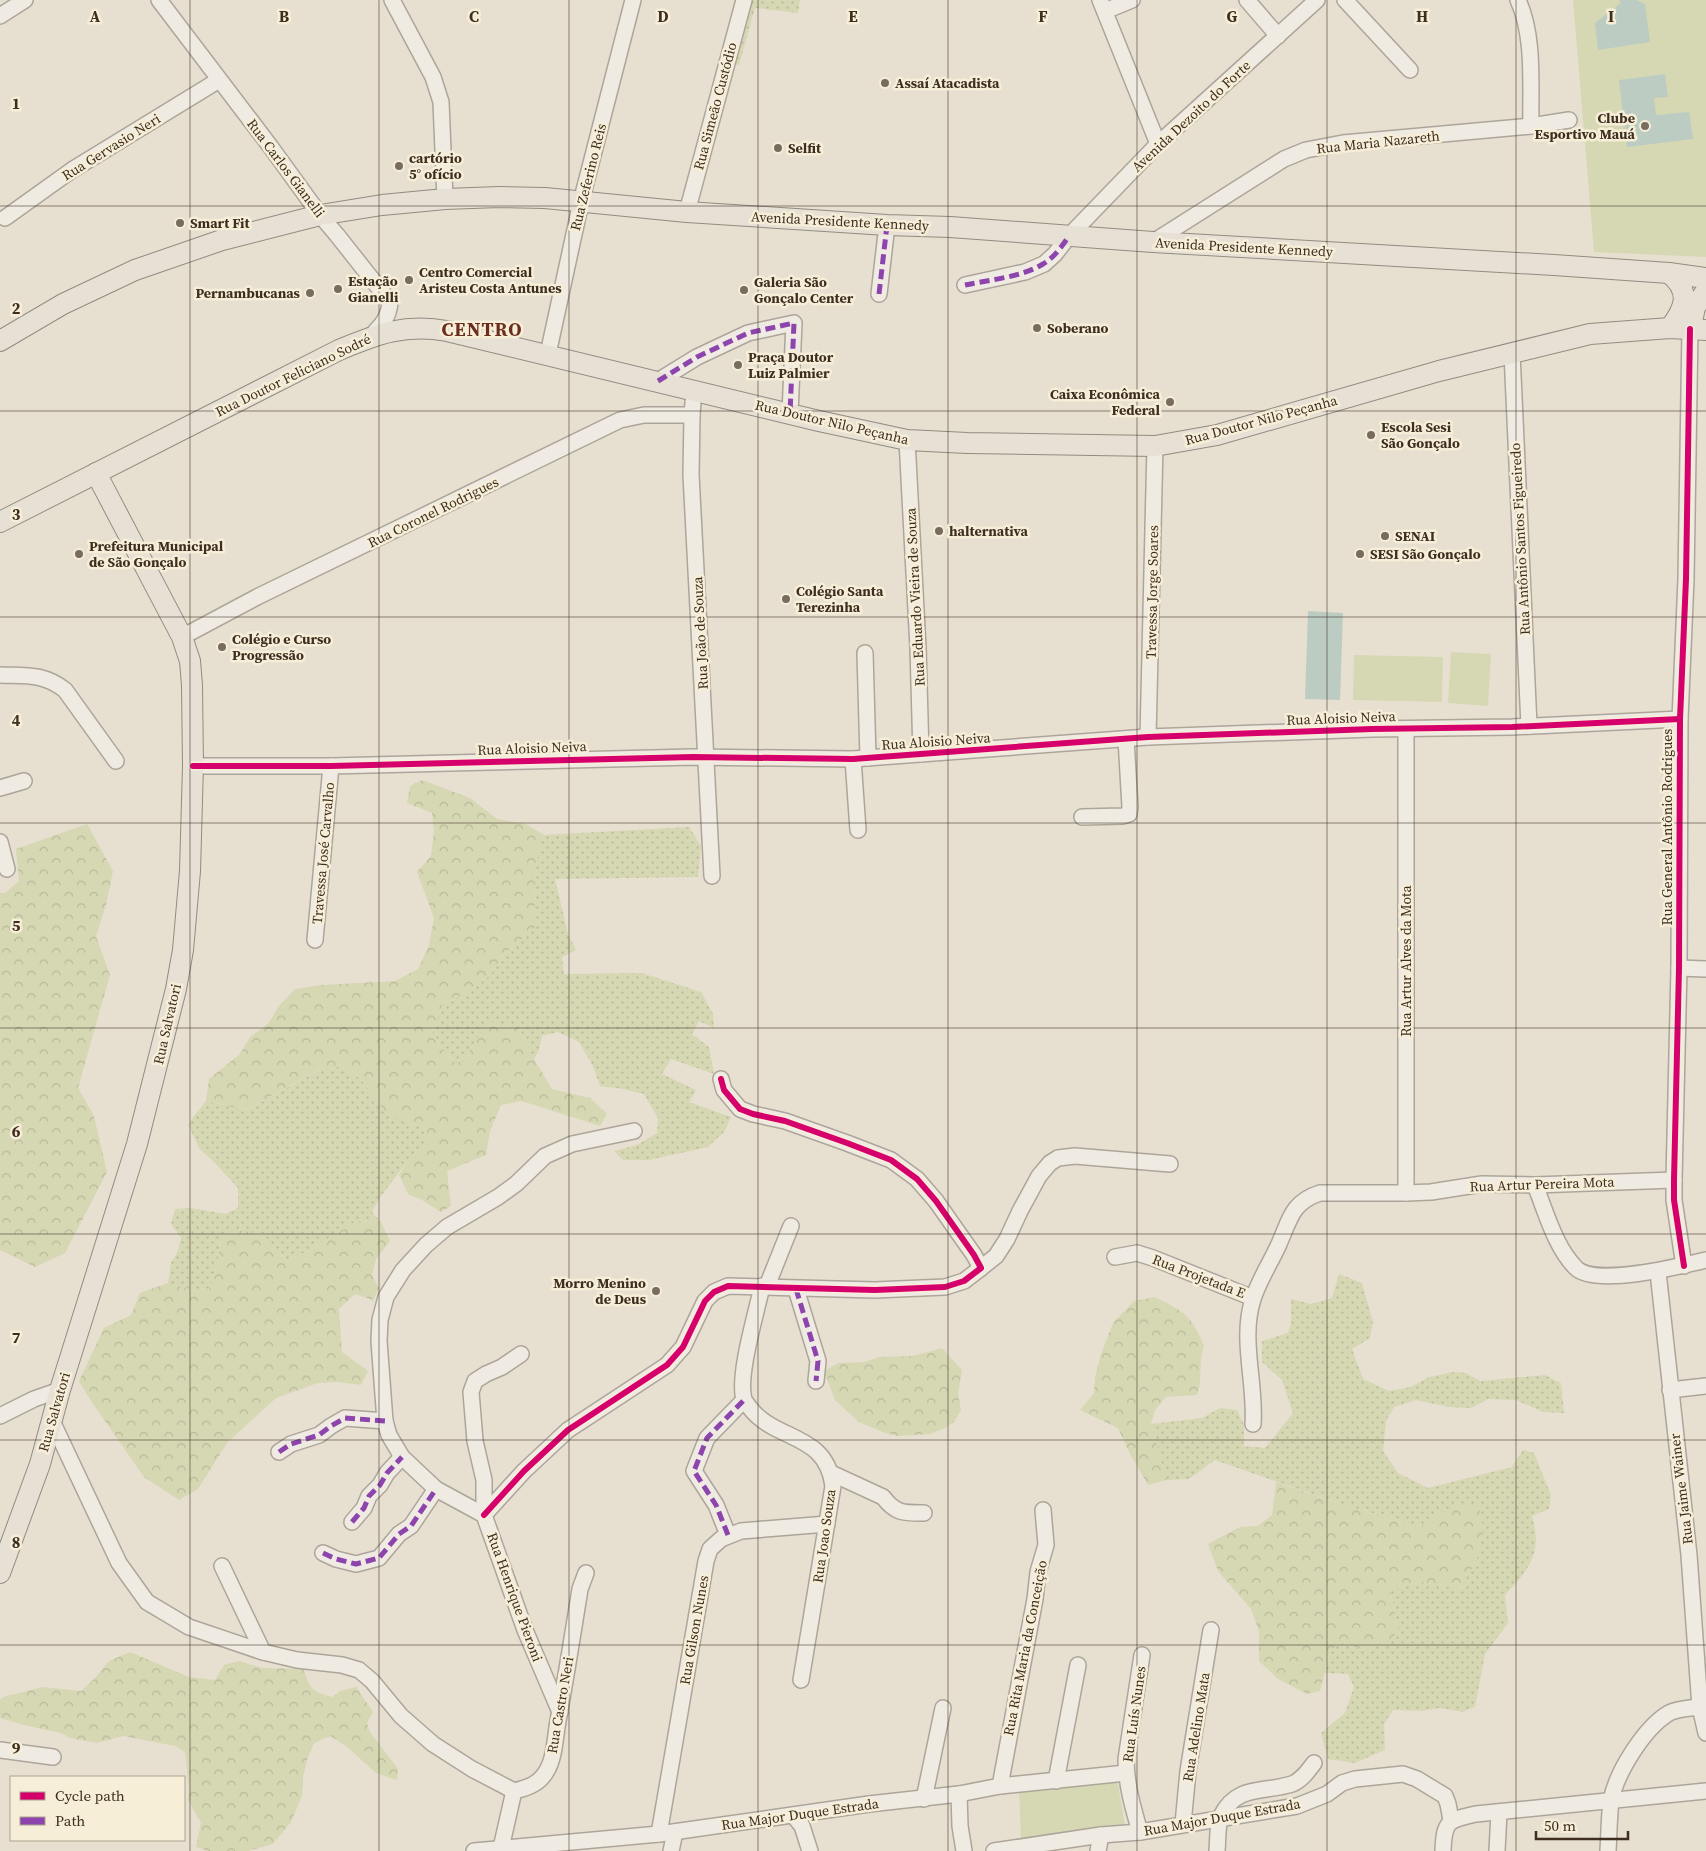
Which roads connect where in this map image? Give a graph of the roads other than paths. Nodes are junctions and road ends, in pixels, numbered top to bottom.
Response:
1 (25, 0) edge
2 (159, 0) edge
3 (392, 0) edge
4 (633, 0) edge
5 (744, 0) edge
6 (1132, 0) edge
7 (1247, 0) edge
8 (1318, 0) edge
9 (1345, 0) edge
10 (1518, 0) edge
11 (1102, 6) edge
12 (0, 16) edge
13 (1278, 36) junction
14 (1410, 70) dead end
15 (219, 80) junction
16 (1569, 120) dead end
17 (1531, 126) junction
18 (1158, 144) junction
19 (445, 199) junction
20 (581, 202) junction
21 (687, 212) junction
22 (320, 215) junction
23 (5, 218) dead end
24 (887, 224) junction
25 (1069, 236) junction
26 (1153, 242) junction
27 (1669, 273) junction
28 (1706, 278) edge
29 (965, 286) dead end
30 (1706, 291) edge
31 (879, 294) dead end
32 (1670, 328) junction
33 (1698, 329) edge
34 (370, 337) junction
35 (0, 341) edge
36 (1512, 353) junction
37 (548, 354) junction
38 (658, 381) junction
39 (694, 390) junction
40 (790, 414) junction
41 (692, 415) junction
42 (907, 440) junction
43 (1155, 446) junction
44 (96, 473) junction
45 (0, 522) edge
46 (182, 637) junction
47 (865, 653) dead end
48 (0, 675) edge
49 (1680, 719) junction
50 (1529, 726) junction
51 (1406, 729) junction
52 (1148, 737) junction
53 (1126, 739) junction
54 (921, 754) junction
55 (706, 757) junction
56 (868, 758) junction
57 (853, 759) junction
58 (116, 761) dead end
59 (193, 766) junction
60 (331, 766) junction
61 (24, 781) dead end
62 (0, 788) edge
63 (1082, 817) dead end
64 (858, 830) dead end
65 (0, 842) edge
66 (7, 869) dead end
67 (712, 876) dead end
68 (315, 940) dead end
69 (1679, 968) junction
70 (1706, 968) edge
71 (721, 1079) dead end
72 (634, 1131) dead end
73 (1170, 1164) dead end
74 (1674, 1180) junction
75 (1536, 1185) junction
76 (1320, 1193) joint
77 (1406, 1193) junction
78 (791, 1226) dead end
79 (1115, 1256) dead end
80 (1706, 1260) edge
81 (1684, 1266) junction
82 (981, 1268) junction
83 (1658, 1272) junction
84 (764, 1286) junction
85 (796, 1289) junction
86 (1253, 1298) junction
87 (521, 1354) dead end
88 (816, 1382) dead end
89 (1706, 1386) edge
90 (60, 1390) junction
91 (1670, 1390) junction
92 (744, 1400) junction
93 (0, 1416) edge
94 (52, 1421) junction
95 (385, 1421) junction
96 (1253, 1424) dead end
97 (280, 1452) dead end
98 (402, 1457) junction
99 (831, 1473) junction
100 (436, 1489) junction
101 (1044, 1510) dead end
102 (924, 1514) dead end
103 (484, 1515) junction
104 (352, 1522) dead end
105 (827, 1524) junction
106 (728, 1535) junction
107 (323, 1553) dead end
108 (222, 1566) dead end
109 (586, 1573) dead end
110 (0, 1574) edge
111 (1211, 1630) dead end
112 (263, 1652) junction
113 (1142, 1655) dead end
114 (1078, 1665) dead end
115 (802, 1680) dead end
116 (1703, 1707) edge
117 (943, 1708) dead end
118 (560, 1712) junction
119 (1706, 1733) edge
120 (0, 1750) edge
121 (53, 1757) dead end
122 (1314, 1762) dead end
123 (1126, 1774) junction
124 (1056, 1781) junction
125 (1000, 1786) junction
126 (514, 1791) junction
127 (1706, 1791) edge
128 (959, 1794) junction
129 (924, 1799) junction
130 (1611, 1800) junction
131 (1499, 1812) junction
132 (793, 1815) junction
133 (1221, 1818) junction
134 (1451, 1820) junction
135 (1183, 1824) junction
136 (675, 1832) junction
137 (1140, 1832) junction
138 (659, 1834) junction
139 (1101, 1835) junction
140 (1443, 1846) edge
141 (501, 1848) junction
142 (528, 1848) edge
143 (474, 1851) edge
144 (671, 1851) edge
145 (810, 1851) edge
146 (964, 1851) edge
147 (994, 1851) edge
148 (1098, 1851) edge
149 (1217, 1851) edge
150 (1497, 1851) edge
151 (1608, 1851) edge

1 - 12 street
2 - 15 street, Rua Carlos Gianelli
3 - 19 street
4 - 20 street, Rua Zeferino Reis
5 - 21 street, Rua Simeão Custódio
6 - 11 street
7 - 13 street
8 - 13 street, Avenida Dezoito do Forte
9 - 14 street
10 - 17 street
11 - 18 street
13 - 18 street, Avenida Dezoito do Forte
15 - 22 street, Rua Carlos Gianelli
15 - 23 street, Rua Gervasio Neri
16 - 17 street, Rua Maria Nazareth
17 - 26 street, Rua Maria Nazareth
18 - 25 street, Avenida Dezoito do Forte
19 - 20 main road, Avenida Presidente Kennedy
19 - 22 main road, Avenida Presidente Kennedy
20 - 21 main road, Avenida Presidente Kennedy
20 - 37 street, Rua Zeferino Reis
21 - 24 main road, Avenida Presidente Kennedy
22 - 34 street, Rua Carlos Gianelli
22 - 35 main road, Avenida Presidente Kennedy
24 - 25 main road, Avenida Presidente Kennedy
24 - 31 street
25 - 26 main road, Avenida Presidente Kennedy
25 - 29 street, Avenida Dezoito do Forte
26 - 27 main road, Avenida Presidente Kennedy
27 - 28 main road, Avenida Presidente Kennedy
27 - 32 main road
30 - 33 main road
32 - 33 main road, Rua Doutor Nilo Peçanha
32 - 36 main road, Rua Doutor Nilo Peçanha
33 - 49 street, Rua General Antônio Rodrigues
34 - 37 main road, Rua Doutor Feliciano Sodré
34 - 44 main road, Rua Doutor Feliciano Sodré
36 - 43 main road, Rua Doutor Nilo Peçanha
36 - 50 street, Rua Antônio Santos Figueiredo
37 - 38 main road, Rua Doutor Feliciano Sodré
38 - 39 main road, Rua Doutor Feliciano Sodré
38 - 40 street
39 - 40 main road, Rua Doutor Nilo Peçanha
39 - 41 street, Rua João de Souza
40 - 42 main road, Rua Doutor Nilo Peçanha
41 - 46 street, Rua Coronel Rodrigues
41 - 55 street, Rua João de Souza
42 - 43 main road, Rua Doutor Nilo Peçanha
42 - 54 street, Rua Eduardo Vieira de Souza
43 - 52 street, Travessa Jorge Soares
44 - 45 main road, Rua Doutor Feliciano Sodré
44 - 46 main road, Rua Salvatori
46 - 59 main road, Rua Salvatori
47 - 56 street
48 - 58 street
49 - 50 street, Rua Aloisio Neiva
49 - 69 street, Rua General Antônio Rodrigues
50 - 51 street, Rua Aloisio Neiva
51 - 52 street, Rua Aloisio Neiva
51 - 77 street, Rua Artur Alves da Mota
52 - 53 street, Rua Aloisio Neiva
53 - 54 street, Rua Aloisio Neiva
53 - 63 street
54 - 56 street, Rua Aloisio Neiva
55 - 57 street, Rua Aloisio Neiva
55 - 60 street, Rua Aloisio Neiva
55 - 67 street, Rua João de Souza
56 - 57 street, Rua Aloisio Neiva
57 - 64 street
59 - 60 street, Rua Aloisio Neiva
59 - 90 main road, Rua Salvatori
60 - 68 street, Travessa José Carvalho
61 - 62 street
65 - 66 street
69 - 70 street
69 - 74 street, Rua General Antônio Rodrigues
71 - 82 street
72 - 95 street, Rua Henrique Pieroni
73 - 82 street
74 - 75 street, Rua Artur Pereira Mota
74 - 81 street, Rua General Antônio Rodrigues
75 - 77 street, Rua Artur Pereira Mota
75 - 83 street
76 - 77 street, Rua Artur Pereira Mota
76 - 86 street, Rua Projetada E
78 - 84 street
79 - 86 street, Rua Projetada E
80 - 81 street
81 - 83 street
82 - 85 street
83 - 91 street, Rua Jaime Wainer
84 - 85 street
84 - 92 street
84 - 103 street
85 - 88 street
86 - 96 street, Rua Projetada E
87 - 103 street
89 - 91 street
90 - 93 street
90 - 94 main road, Rua Salvatori
91 - 116 street, Rua Jaime Wainer
92 - 99 street, Rua Joao Souza
92 - 106 street
94 - 110 main road, Rua Salvatori
94 - 112 street
95 - 97 street
95 - 98 street, Rua Henrique Pieroni
98 - 100 street, Rua Henrique Pieroni
98 - 104 street
99 - 102 street
99 - 105 street, Rua Joao Souza
100 - 103 street, Rua Henrique Pieroni
100 - 107 street
101 - 125 street, Rua Rita Maria da Conceição
103 - 118 street, Rua Henrique Pieroni
105 - 106 street, Rua Gilson Nunes
105 - 115 street, Rua Joao Souza
106 - 138 street, Rua Gilson Nunes
108 - 112 street
109 - 118 street, Rua Castro Neri
111 - 135 street, Rua Adelino Mata
112 - 126 street
113 - 123 street, Rua Luís Nunes
114 - 124 street
116 - 119 street, Rua Jaime Wainer
116 - 130 street
117 - 129 street
118 - 126 street, Rua Castro Neri
120 - 121 street
122 - 133 street
123 - 124 street, Rua Major Duque Estrada
123 - 137 street, Rua Luís Nunes
124 - 125 street, Rua Major Duque Estrada
125 - 128 street, Rua Major Duque Estrada
126 - 141 street
127 - 130 street
128 - 129 street, Rua Major Duque Estrada
128 - 146 street
129 - 132 street, Rua Major Duque Estrada
130 - 131 street
130 - 151 street
131 - 134 street
131 - 150 street
132 - 136 street, Rua Major Duque Estrada
132 - 145 street
133 - 134 street, Rua Major Duque Estrada
133 - 135 street, Rua Major Duque Estrada
133 - 149 street
134 - 140 street
135 - 137 street, Rua Major Duque Estrada
136 - 138 street, Rua Major Duque Estrada
136 - 144 street
137 - 139 street, Rua Major Duque Estrada
138 - 142 street, Rua Major Duque Estrada
139 - 147 street, Rua Major Duque Estrada
139 - 148 street
141 - 142 street, Rua Major Duque Estrada
141 - 143 street, Rua Major Duque Estrada

